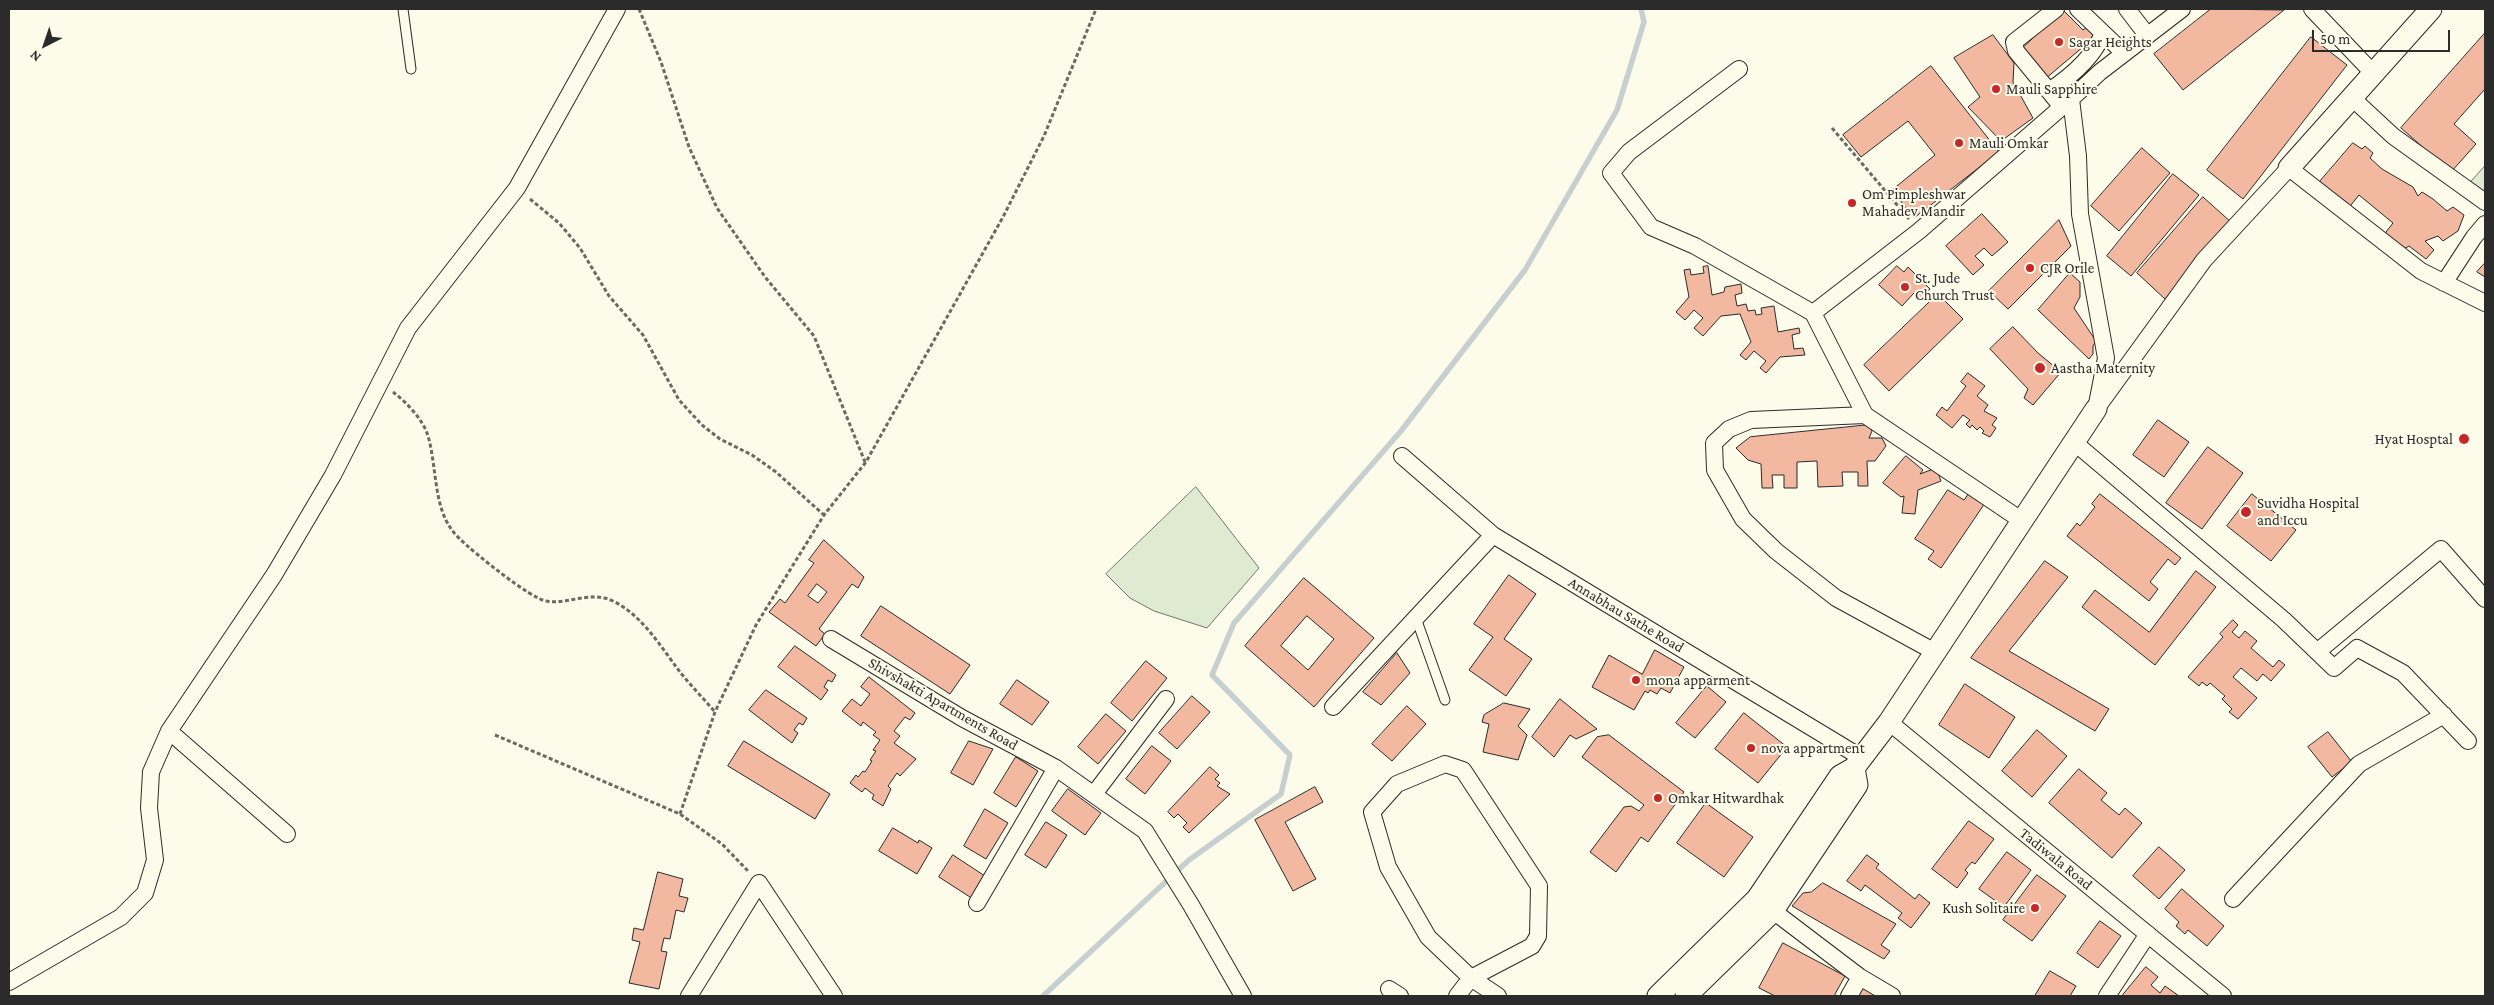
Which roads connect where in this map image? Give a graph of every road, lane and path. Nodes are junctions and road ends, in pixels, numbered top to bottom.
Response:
1 (403, 9) edge
2 (617, 9) edge
3 (639, 9) edge
4 (1096, 9) edge
5 (2056, 9) edge
6 (2078, 9) edge
7 (2127, 9) edge
8 (2182, 9) edge
9 (2312, 9) edge
10 (2431, 9) edge
11 (2104, 32) junction
12 (2147, 35) junction
13 (2124, 52) junction
14 (411, 69) dead end
15 (1739, 69) dead end
16 (2373, 73) junction
17 (2049, 91) junction
18 (2351, 97) junction
19 (2066, 103) junction
20 (1832, 128) dead end
21 (2289, 168) junction
22 (516, 188) junction
23 (2485, 202) edge
24 (2485, 224) edge
25 (1919, 231) junction
26 (2444, 283) junction
27 (2485, 303) edge
28 (1813, 313) junction
29 (381, 382) junction
30 (2096, 409) junction
31 (1865, 415) junction
32 (2075, 443) junction
33 (1402, 456) dead end
34 (866, 462) junction
35 (824, 515) junction
36 (2021, 520) junction
37 (1493, 535) junction
38 (2485, 599) edge
39 (1416, 618) junction
40 (831, 639) dead end
41 (1935, 652) junction
42 (2318, 652) junction
43 (1166, 699) dead end
44 (1445, 700) dead end
45 (1334, 709) dead end
46 (715, 712) junction
47 (2444, 715) junction
48 (1889, 722) junction
49 (169, 731) junction
50 (495, 734) dead end
51 (2468, 741) dead end
52 (1858, 763) junction
53 (1056, 768) junction
54 (1094, 794) junction
55 (680, 814) junction
56 (287, 834) dead end
57 (759, 883) junction
58 (2233, 899) dead end
59 (977, 903) dead end
60 (1765, 905) junction
61 (2148, 934) junction
62 (1693, 960) junction
63 (1708, 975) junction
64 (1860, 977) junction
65 (1471, 978) junction
66 (9, 982) edge
67 (689, 996) edge
68 (834, 996) edge
69 (1242, 996) edge
70 (1457, 996) edge
71 (1498, 996) edge
72 (1658, 996) edge
73 (1686, 996) edge
74 (1849, 996) edge
75 (1892, 996) edge
76 (2108, 996) edge
77 (2223, 996) edge

1 - 14 lane
2 - 22 street
3 - 34 path
4 - 34 path
5 - 17 street
6 - 11 street
7 - 12 street
8 - 12 street
9 - 16 street
10 - 16 street
11 - 13 street
11 - 17 street
12 - 13 street
13 - 19 street
15 - 28 street
16 - 18 street
17 - 19 street
18 - 21 street
18 - 23 street
19 - 25 street
19 - 30 street
20 - 25 path
21 - 26 street
21 - 30 street
22 - 29 street
22 - 35 path
24 - 26 street
25 - 28 street
26 - 27 street
28 - 31 street
29 - 46 path
29 - 49 street
30 - 32 street
31 - 36 street
31 - 41 street
32 - 36 street
32 - 42 street
33 - 37 street, Annabhau Sathe Road
34 - 35 path
35 - 46 path
36 - 41 street
37 - 39 street
37 - 52 street, Annabhau Sathe Road
38 - 42 street
39 - 44 lane
39 - 45 street
40 - 53 street, Shivshakti Apartments Road
41 - 48 street
42 - 47 street
43 - 54 street
46 - 55 path
47 - 51 street
47 - 58 street
48 - 52 street
48 - 61 street, Tadiwala Road
49 - 56 street
49 - 66 street
50 - 55 path
52 - 60 street
53 - 54 street, Shivshakti Apartments Road
53 - 59 street
54 - 69 street, Shivshakti Apartments Road
55 - 57 path
57 - 67 street
57 - 68 street
60 - 62 street
60 - 63 street
60 - 64 street
61 - 76 street
61 - 77 street, Tadiwala Road
62 - 63 street
62 - 72 street
63 - 73 street
64 - 74 street
64 - 75 street
65 - 65 street
65 - 70 street
65 - 71 street

